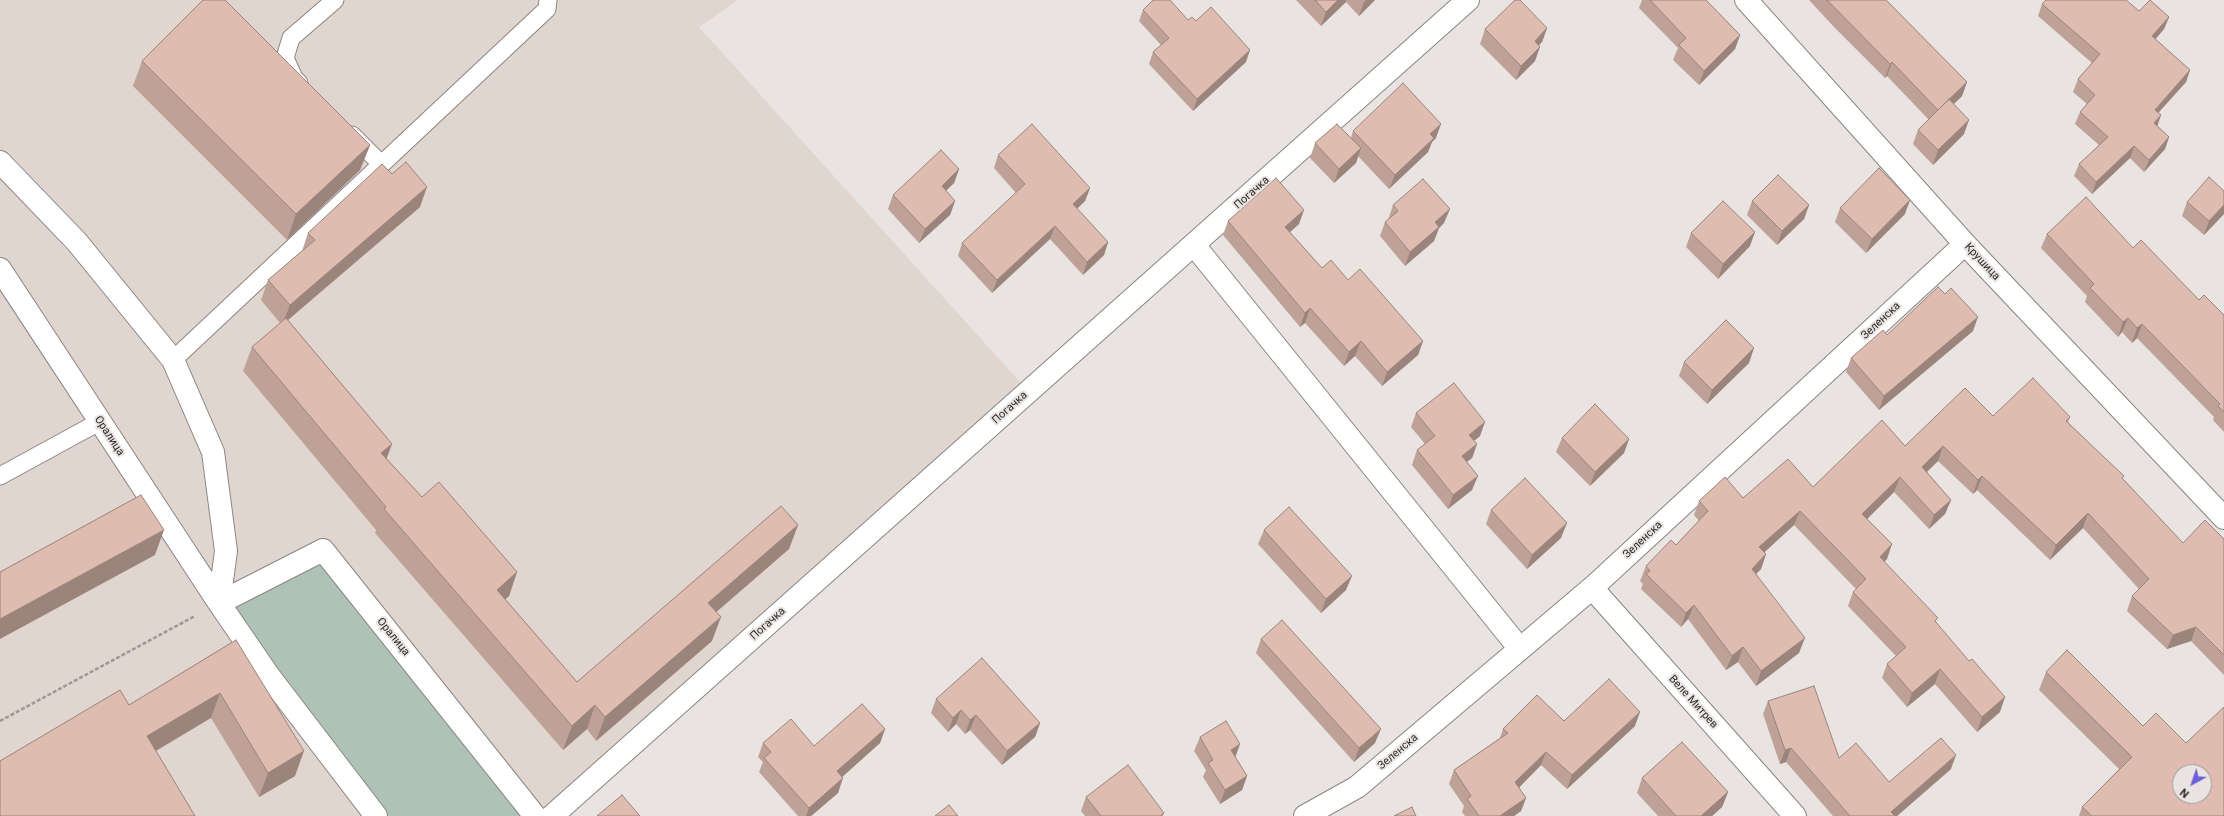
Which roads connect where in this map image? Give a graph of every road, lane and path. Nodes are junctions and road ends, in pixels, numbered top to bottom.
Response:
1 (336, 0) edge
2 (548, 0) edge
3 (1468, 0) edge
4 (1746, 0) edge
5 (310, 94) edge
6 (338, 121) edge
7 (0, 162) edge
8 (381, 164) junction
9 (1965, 244) junction
10 (1194, 245) junction
11 (1, 272) edge
12 (173, 360) junction
13 (99, 422) junction
14 (0, 478) edge
15 (2224, 518) edge
16 (1592, 588) junction
17 (219, 602) junction
18 (1520, 649) junction
19 (0, 721) edge
20 (376, 816) edge
21 (535, 816) edge
22 (552, 816) edge
23 (1305, 816) edge
24 (1795, 816) edge

1 - 5 lane
2 - 8 lane
3 - 10 street, Погачка
4 - 9 street, Крушица
6 - 8 lane
7 - 12 street
8 - 12 lane
9 - 15 street, Крушица
9 - 16 street, Зеленска
10 - 18 street
10 - 22 street, Погачка
11 - 13 street, Оралица
12 - 17 street
13 - 14 lane
13 - 17 street, Оралица
16 - 18 street, Зеленска
16 - 24 street, Веле Митрев
17 - 19 path
17 - 20 street, Оралица
17 - 21 street, Оралица
18 - 23 street, Зеленска

